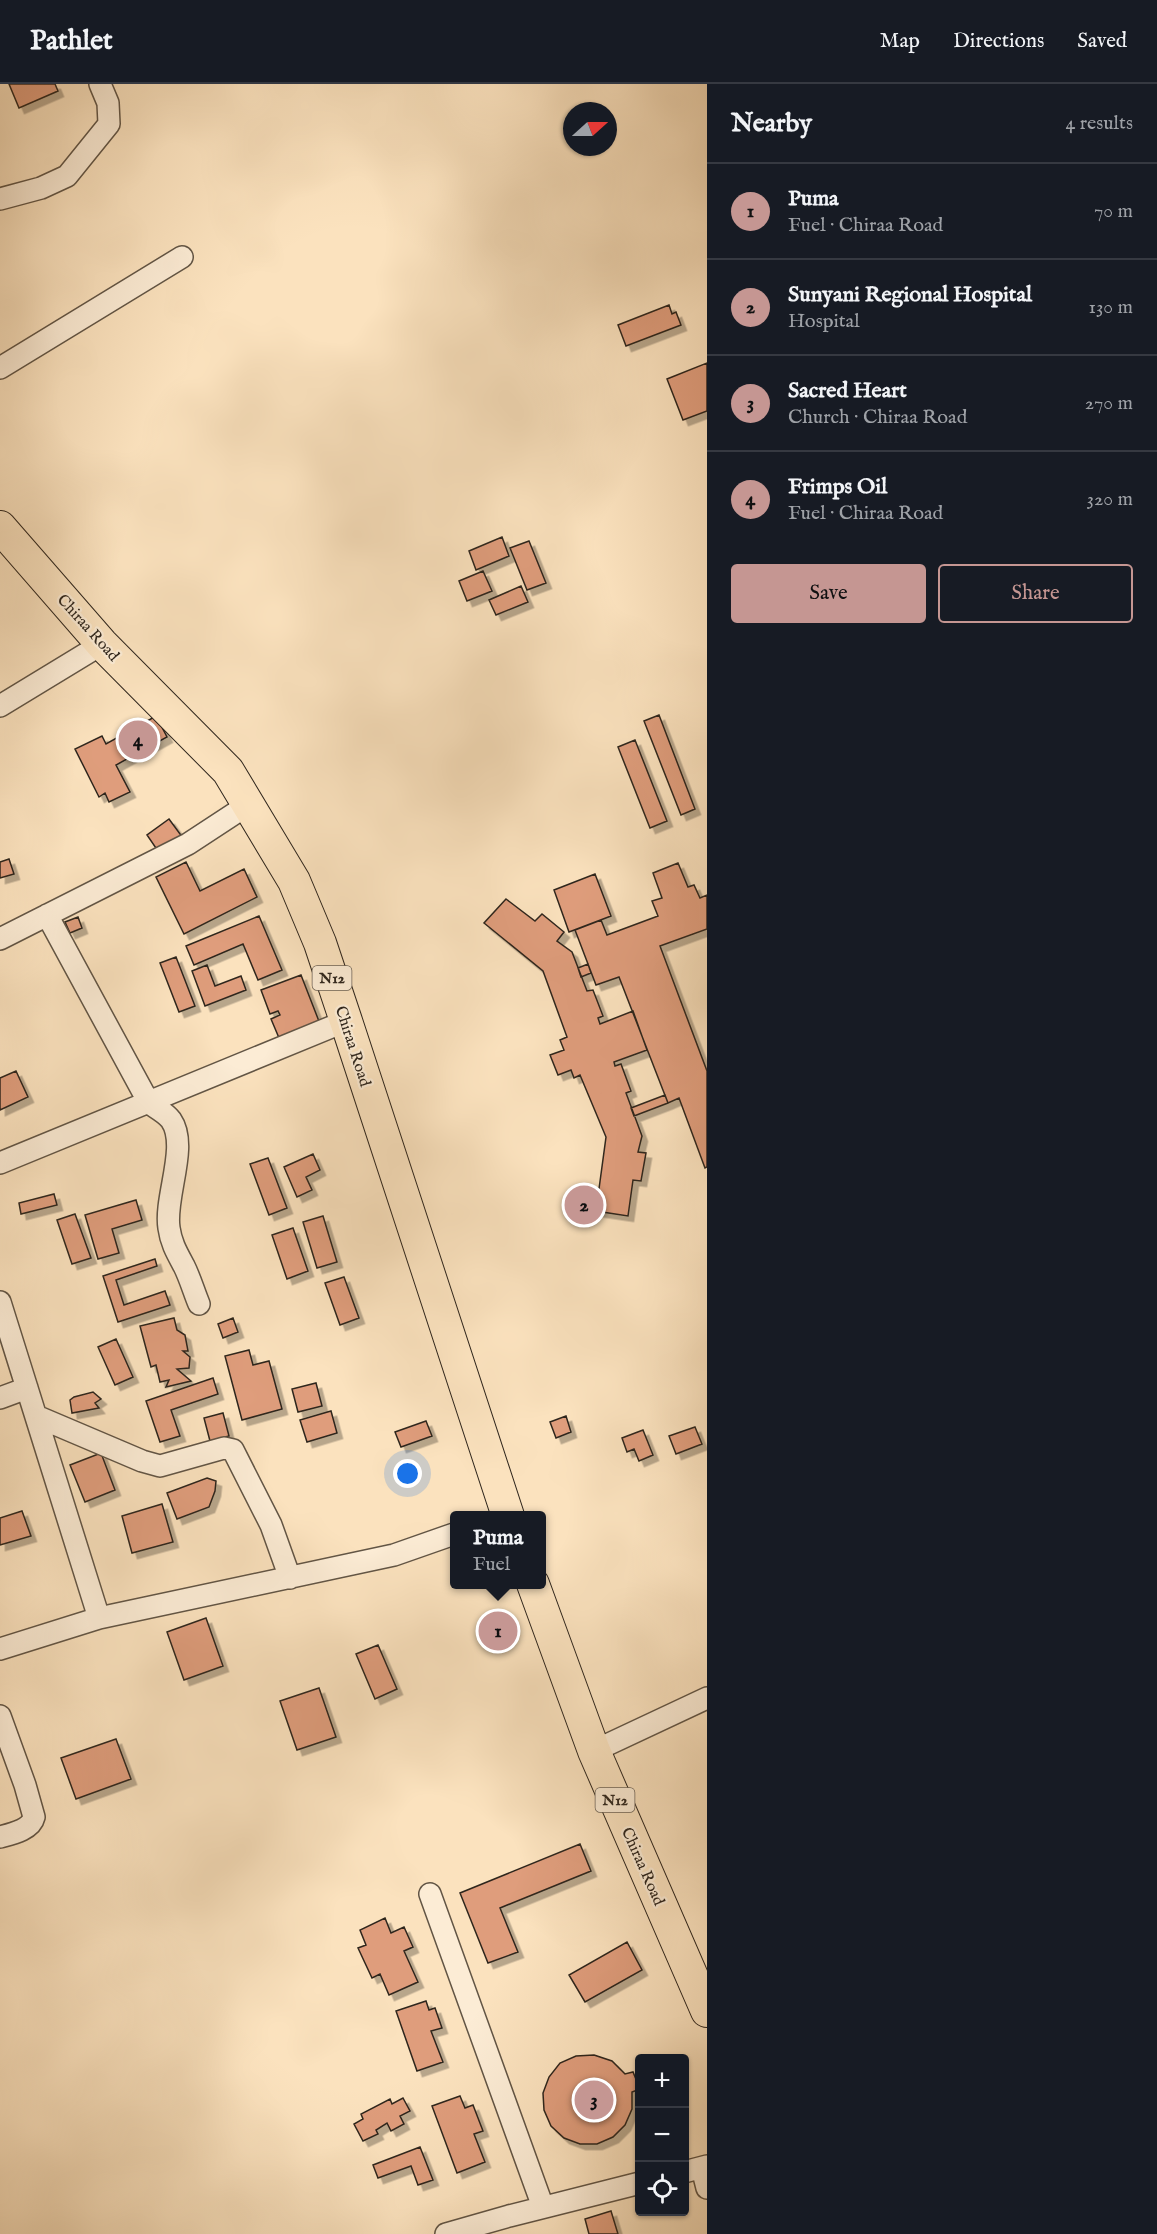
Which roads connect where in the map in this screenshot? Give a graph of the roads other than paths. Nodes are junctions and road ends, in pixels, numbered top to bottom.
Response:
1 (100, 84) edge
2 (0, 199) edge
3 (182, 257) dead end
4 (0, 368) edge
5 (0, 527) edge
6 (102, 644) junction
7 (0, 706) edge
8 (249, 804) junction
9 (47, 915) junction
10 (0, 939) edge
11 (346, 1021) junction
12 (149, 1103) junction
13 (0, 1163) edge
14 (0, 1302) edge
15 (199, 1304) dead end
16 (27, 1388) junction
17 (0, 1398) edge
18 (36, 1416) junction
19 (507, 1511) edge
20 (450, 1535) edge
21 (290, 1578) junction
22 (535, 1589) edge
23 (99, 1618) junction
24 (0, 1649) edge
25 (707, 1698) edge
26 (0, 1716) edge
27 (594, 1751) junction
28 (0, 1837) edge
29 (430, 1894) dead end
30 (707, 2011) edge
31 (635, 2185) edge
32 (543, 2207) junction
33 (511, 2225) edge
34 (446, 2234) edge

1 - 2 street
3 - 4 street
5 - 6 highway, Chiraa Road / N12
6 - 7 street
6 - 8 highway, Chiraa Road / N12
8 - 9 street
8 - 11 highway, Chiraa Road / N12
9 - 10 street
9 - 12 street
11 - 12 street
11 - 19 highway, Chiraa Road / N12
12 - 13 street
12 - 15 street
14 - 16 street
16 - 17 street
16 - 18 street
18 - 21 street
18 - 23 street
20 - 21 street
21 - 23 street
22 - 27 highway, Chiraa Road / N12
23 - 24 street
25 - 27 street
26 - 28 street
27 - 30 highway, Chiraa Road / N12
29 - 32 street
31 - 32 street
32 - 33 street
33 - 34 street

